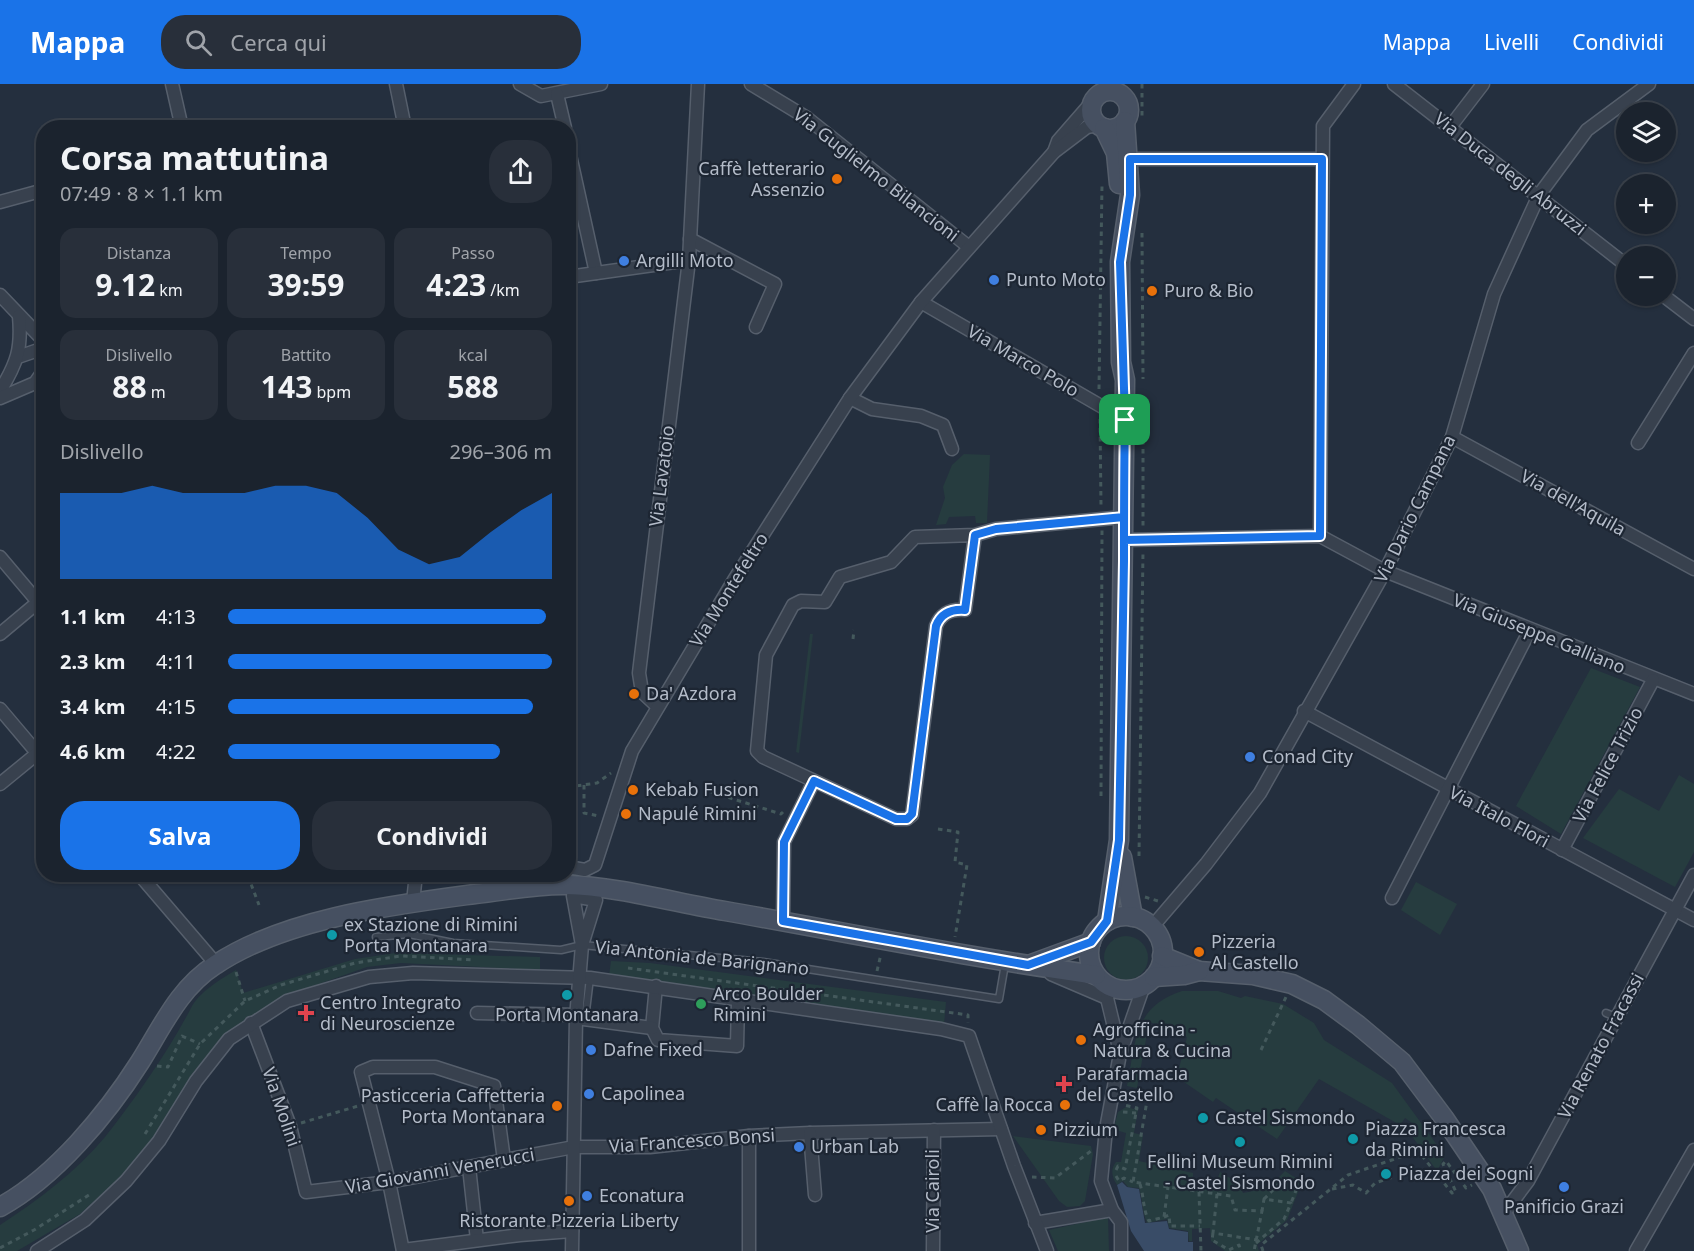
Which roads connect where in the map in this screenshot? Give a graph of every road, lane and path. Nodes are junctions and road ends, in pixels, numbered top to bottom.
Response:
1 (172, 84) edge
2 (396, 84) edge
3 (520, 84) edge
4 (601, 84) edge
5 (698, 84) edge
6 (751, 84) edge
7 (1354, 84) edge
8 (1394, 84) edge
9 (1483, 84) edge
10 (1649, 84) edge
11 (1128, 92) edge
12 (1099, 93) edge
13 (557, 94) junction
14 (180, 120) edge
15 (403, 120) edge
16 (563, 120) edge
17 (1125, 121) junction
18 (1101, 127) junction
19 (1450, 127) junction
20 (1054, 152) junction
21 (1130, 159) junction
22 (1322, 159) junction
23 (1101, 176) dead end
24 (576, 182) edge
25 (36, 192) edge
26 (1539, 195) junction
27 (0, 202) edge
28 (1125, 218) junction
29 (690, 239) junction
30 (969, 247) junction
31 (1616, 257) edge
32 (689, 260) junction
33 (596, 273) junction
34 (576, 276) edge
35 (0, 295) edge
36 (921, 302) junction
37 (1676, 305) edge
38 (19, 316) junction
39 (1694, 319) edge
40 (756, 327) dead end
41 (36, 333) edge
42 (36, 351) edge
43 (1694, 353) edge
44 (18, 357) junction
45 (36, 383) edge
46 (1098, 388) dead end
47 (0, 391) edge
48 (0, 398) edge
49 (850, 398) junction
50 (1100, 419) dead end
51 (1125, 420) junction
52 (1452, 437) junction
53 (1638, 443) dead end
54 (952, 449) dead end
55 (1101, 502) dead end
56 (1124, 517) junction
57 (1102, 533) dead end
58 (975, 535) junction
59 (1320, 536) junction
60 (1124, 540) junction
61 (0, 557) edge
62 (1694, 569) edge
63 (1385, 571) junction
64 (36, 595) edge
65 (36, 604) edge
66 (854, 630) dead end
67 (1530, 630) junction
68 (0, 634) edge
69 (853, 639) dead end
70 (1653, 680) junction
71 (1694, 694) edge
72 (657, 706) junction
73 (0, 709) edge
74 (1304, 711) junction
75 (36, 749) edge
76 (36, 758) edge
77 (629, 760) junction
78 (814, 781) junction
79 (0, 784) edge
80 (584, 785) junction
81 (576, 786) edge
82 (1448, 790) junction
83 (711, 792) dead end
84 (1101, 799) dead end
85 (786, 806) dead end
86 (788, 812) dead end
87 (606, 818) dead end
88 (938, 828) dead end
89 (788, 835) junction
90 (1119, 840) junction
91 (1562, 850) junction
92 (1694, 875) edge
93 (576, 877) edge
94 (146, 882) edge
95 (251, 882) edge
96 (415, 882) edge
97 (570, 882) edge
98 (1137, 896) dead end
99 (1392, 898) dead end
100 (413, 902) junction
101 (1165, 904) dead end
102 (259, 905) dead end
103 (1675, 910) junction
104 (1133, 917) junction
105 (783, 921) junction
106 (1107, 921) junction
107 (1694, 921) edge
108 (1152, 927) junction
109 (376, 937) dead end
110 (884, 940) junction
111 (1091, 942) junction
112 (582, 945) junction
113 (952, 952) junction
114 (1162, 956) junction
115 (1006, 962) junction
116 (216, 964) junction
117 (1028, 965) junction
118 (622, 968) dead end
119 (236, 970) dead end
120 (1199, 970) junction
121 (585, 978) junction
122 (875, 979) junction
123 (1149, 981) junction
124 (656, 986) junction
125 (1104, 987) junction
126 (1276, 992) dead end
127 (738, 1000) junction
128 (245, 1001) dead end
129 (477, 1013) dead end
130 (579, 1018) junction
131 (251, 1023) junction
132 (652, 1028) junction
133 (969, 1036) junction
134 (200, 1044) dead end
135 (1261, 1050) dead end
136 (1120, 1054) junction
137 (152, 1065) dead end
138 (1132, 1096) junction
139 (1116, 1097) junction
140 (1131, 1102) dead end
141 (368, 1103) junction
142 (1136, 1113) junction
143 (1120, 1114) dead end
144 (297, 1124) dead end
145 (1122, 1128) dead end
146 (1001, 1129) junction
147 (934, 1130) junction
148 (1132, 1132) junction
149 (810, 1133) junction
150 (749, 1136) junction
151 (1141, 1136) junction
152 (1105, 1137) junction
153 (1129, 1146) junction
154 (574, 1147) junction
155 (1139, 1148) junction
156 (1694, 1150) edge
157 (504, 1160) junction
158 (1377, 1160) dead end
159 (1378, 1165) junction
160 (1014, 1166) junction
161 (469, 1167) junction
162 (1393, 1177) dead end
163 (389, 1182) junction
164 (1133, 1182) junction
165 (1140, 1184) junction
166 (1168, 1187) junction
167 (1466, 1188) dead end
168 (1327, 1190) junction
169 (306, 1192) joint
170 (1199, 1192) junction
171 (1217, 1194) junction
172 (814, 1195) dead end
173 (1264, 1199) junction
174 (1291, 1203) junction
175 (0, 1207) edge
176 (1112, 1210) junction
177 (1262, 1211) junction
178 (1504, 1213) junction
179 (1164, 1217) junction
180 (1035, 1223) junction
181 (1200, 1226) junction
182 (572, 1232) junction
183 (1213, 1233) junction
184 (477, 1240) junction
185 (1256, 1242) junction
186 (403, 1250) edge
187 (37, 1251) edge
188 (572, 1251) edge
189 (749, 1251) edge
190 (933, 1251) edge
191 (1047, 1251) edge
192 (1121, 1251) edge
193 (1201, 1251) edge
194 (1241, 1251) edge
195 (1254, 1251) edge
196 (1263, 1251) edge
197 (1519, 1251) edge
198 (1636, 1251) edge

1 - 14 street
2 - 15 street
3 - 13 street
4 - 13 street
5 - 29 street, Via Lavatoio
6 - 30 street, Via Guglielmo Bilancioni
7 - 22 street
8 - 19 street, Via Duca degli Abruzzi
9 - 19 street
10 - 26 street, Via Dario Campana
11 - 12 street
11 - 17 street
12 - 18 street
12 - 20 street, Via Montefeltro
13 - 16 street
17 - 18 street
17 - 21 street
18 - 20 street, Via Montefeltro
18 - 28 street
19 - 26 street, Via Duca degli Abruzzi
20 - 30 street, Via Montefeltro
21 - 22 street
21 - 28 street
22 - 59 street
23 - 46 path
24 - 33 street
25 - 27 street
26 - 31 street, Via Duca degli Abruzzi
26 - 52 street, Via Dario Campana
28 - 51 street
29 - 32 street, Via Lavatoio
29 - 40 street
30 - 36 street, Via Montefeltro
32 - 33 street
32 - 72 street, Via Lavatoio
33 - 34 street
35 - 38 street
36 - 49 street, Via Montefeltro
36 - 51 street, Via Marco Polo
37 - 39 street
38 - 41 street
38 - 44 street
42 - 44 street
43 - 53 street
44 - 47 street
45 - 48 street
49 - 54 street
49 - 72 street, Via Montefeltro
50 - 55 path
51 - 56 street
52 - 62 street, Via dell'Aquila
52 - 63 street, Via Dario Campana
56 - 58 street
56 - 60 street
57 - 84 path
58 - 78 street
58 - 78 street
59 - 60 street
59 - 63 street, Via Giuseppe Galliano
60 - 90 street
61 - 64 street
63 - 67 street, Via Giuseppe Galliano
63 - 74 street, Via Dario Campana
65 - 68 street
66 - 69 path
67 - 70 street, Via Giuseppe Galliano
67 - 82 street
70 - 71 street, Via Giuseppe Galliano
70 - 91 street, Via Felice Trizio
72 - 77 street, Via Montefeltro
73 - 75 street
74 - 82 street, Via Italo Flori
74 - 108 street, Via Dario Campana
76 - 79 street
77 - 80 path
77 - 93 street, Via Montefeltro
78 - 89 street
80 - 81 path
80 - 87 path
82 - 91 street, Via Italo Flori
82 - 99 street
83 - 85 path
86 - 89 path
88 - 113 path
89 - 105 street
90 - 104 street
90 - 106 street
91 - 103 street, Via Italo Flori
92 - 103 street, Via Renato Fracassi
94 - 116 street
95 - 102 path
96 - 100 street
97 - 100 street
97 - 105 street
97 - 112 street
97 - 112 street
98 - 101 path
100 - 116 street
103 - 107 street, Via Italo Flori
103 - 178 street, Via Renato Fracassi
104 - 106 street
104 - 108 street
105 - 110 street
106 - 111 street
108 - 114 street
109 - 112 lane, Via Antonia de Barignano
110 - 113 street
110 - 122 path
111 - 117 street
111 - 125 street
112 - 121 street
112 - 122 lane, Via Antonia de Barignano
113 - 115 street
114 - 120 street
114 - 123 street
115 - 117 street
115 - 122 lane, Via Antonia de Barignano
116 - 175 street
117 - 125 street
117 - 125 street
118 - 133 path
119 - 128 path
120 - 123 street
120 - 178 street
121 - 124 street
121 - 130 street
121 - 131 street
123 - 125 street
123 - 136 street
124 - 127 street
124 - 132 street
125 - 136 street
126 - 135 path
127 - 132 street
127 - 133 street
129 - 130 street
130 - 132 street
130 - 154 street
131 - 169 street, Via Molini
131 - 187 street
133 - 146 street
134 - 137 path
136 - 139 street
138 - 139 path
138 - 140 path
138 - 151 path
139 - 142 path
139 - 152 street
141 - 144 path
141 - 157 street
141 - 163 street
142 - 143 path
142 - 148 path
145 - 148 path
146 - 147 street, Via Francesco Bonsi
146 - 160 street
147 - 149 street, Via Francesco Bonsi
147 - 190 street, Via Cairoli
148 - 151 path
148 - 153 path
149 - 150 street, Via Francesco Bonsi
149 - 172 street
150 - 154 street, Via Francesco Bonsi
150 - 189 street
151 - 155 path
152 - 160 path
152 - 176 street
153 - 155 path
153 - 164 path
154 - 157 street, Via Giovanni Venerucci
154 - 182 street
155 - 164 path
156 - 198 street
157 - 161 street, Via Giovanni Venerucci
158 - 159 path
159 - 167 path
159 - 168 path
160 - 180 street
161 - 163 street, Via Giovanni Venerucci
161 - 184 street
162 - 168 path
163 - 169 street, Via Giovanni Venerucci
163 - 186 street
164 - 165 path
165 - 166 path
165 - 179 path
166 - 170 path
166 - 179 path
168 - 196 path
170 - 171 path
170 - 181 path
171 - 177 path
171 - 183 path
173 - 174 path
173 - 174 path
173 - 177 path
174 - 185 path
176 - 180 street
176 - 192 street
177 - 185 path
178 - 197 street
179 - 181 path
180 - 191 street
181 - 193 path
182 - 184 street
182 - 188 street
183 - 185 path
183 - 194 path
184 - 186 street
185 - 195 path

